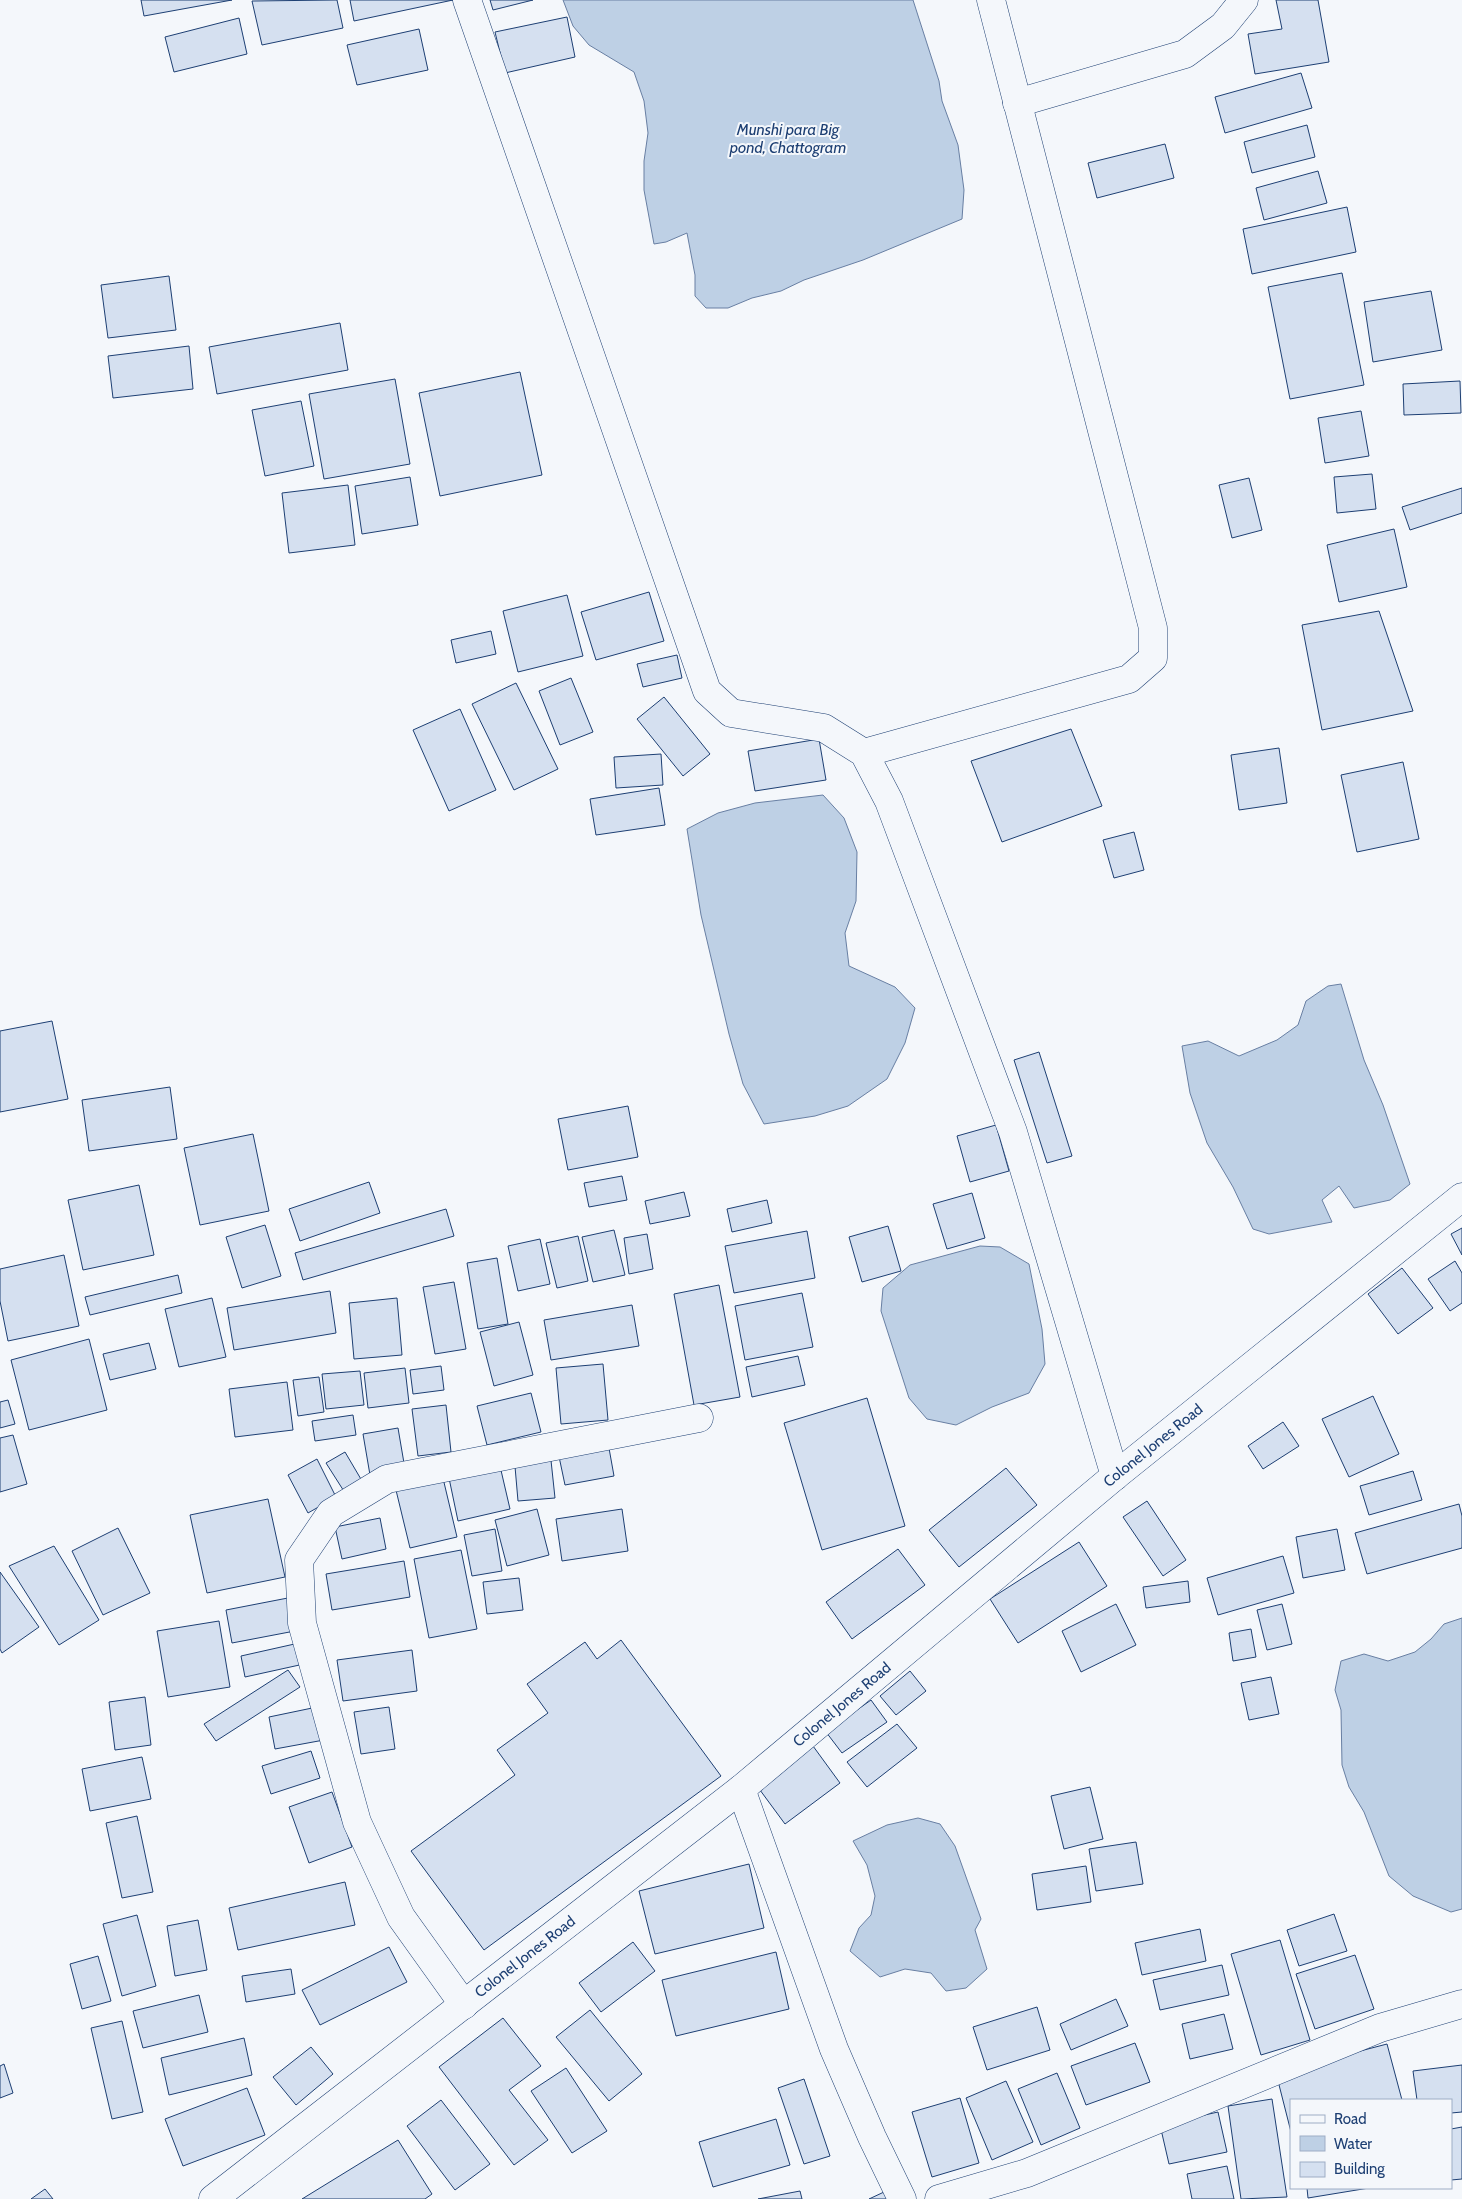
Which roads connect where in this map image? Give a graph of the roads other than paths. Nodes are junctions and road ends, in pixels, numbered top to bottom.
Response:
1 (467, 0) edge
2 (991, 0) edge
3 (1244, 0) edge
4 (1017, 103) junction
5 (864, 753) junction
6 (1462, 1198) edge
7 (700, 1418) dead end
8 (1115, 1476) junction
9 (742, 1789) junction
10 (464, 2004) junction
11 (1462, 2004) edge
12 (213, 2199) edge
13 (902, 2199) edge
14 (939, 2199) edge

1 - 5 street
2 - 4 street
3 - 4 street
4 - 5 street
5 - 8 street
6 - 8 street, Colonel Jones Road
7 - 10 street
8 - 9 street, Colonel Jones Road
9 - 10 street, Colonel Jones Road
9 - 13 street
10 - 12 street, Colonel Jones Road
11 - 14 street

